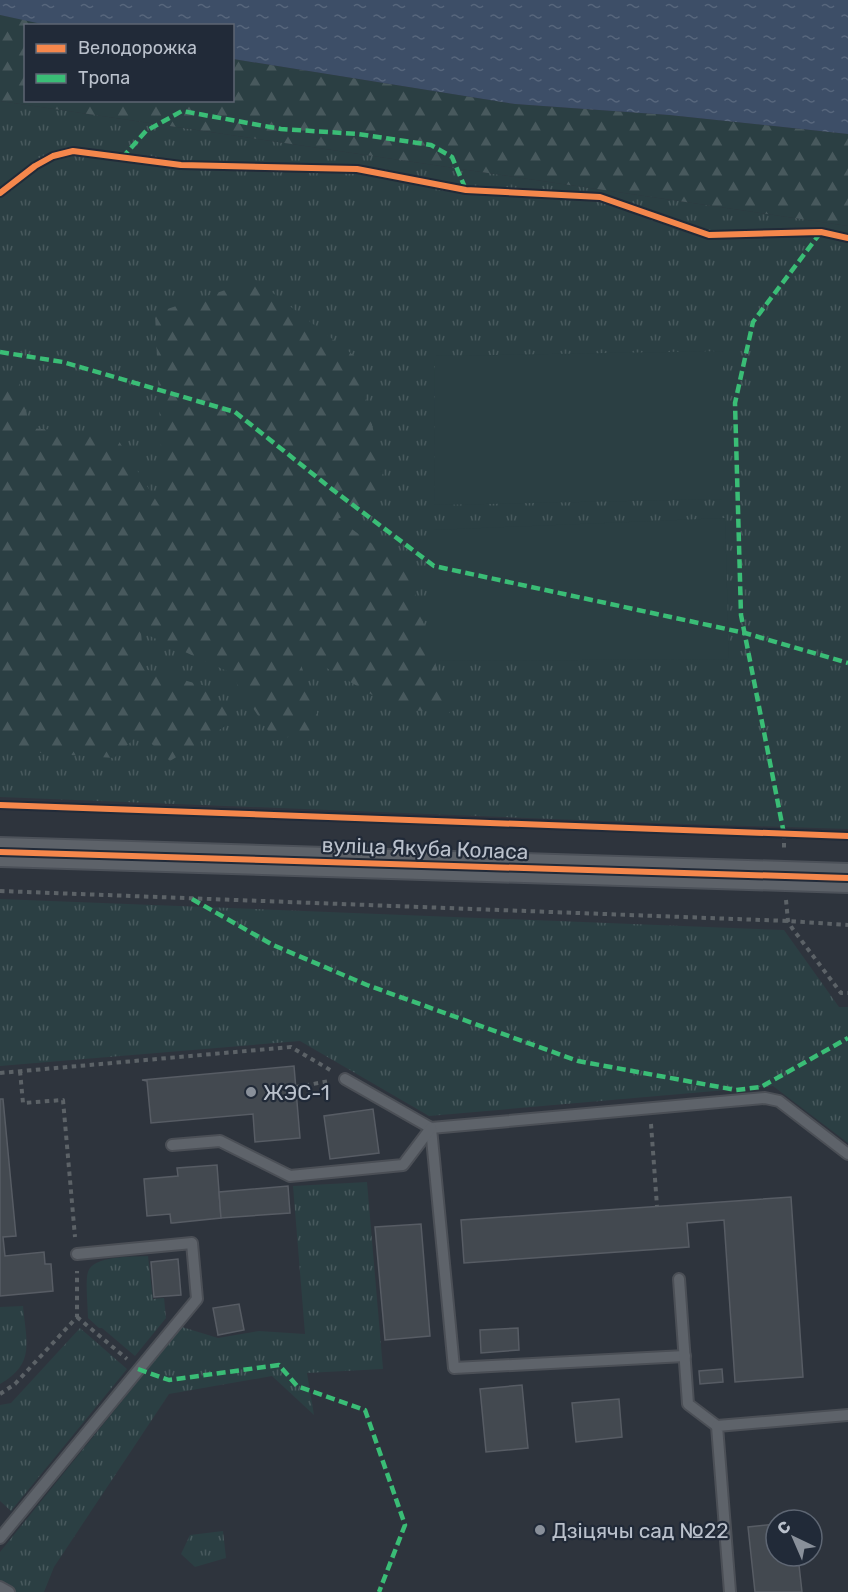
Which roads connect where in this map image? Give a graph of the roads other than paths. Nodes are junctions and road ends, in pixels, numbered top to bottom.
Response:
1 (0, 852) edge
2 (848, 878) edge
3 (345, 1079) road end
4 (431, 1128) junction
5 (172, 1145) dead end
6 (848, 1154) edge
7 (76, 1254) road end
8 (679, 1278) dead end
9 (685, 1356) junction
10 (848, 1415) edge
11 (717, 1426) junction
12 (0, 1538) edge
13 (0, 1587) edge
14 (9, 1592) edge
15 (730, 1592) edge

1 - 2 street, вуліца Якуба Коласа
3 - 4 lane
4 - 5 lane
4 - 6 lane
4 - 9 lane
7 - 12 lane
8 - 9 lane
9 - 11 lane
10 - 11 lane
11 - 15 lane
13 - 14 lane

